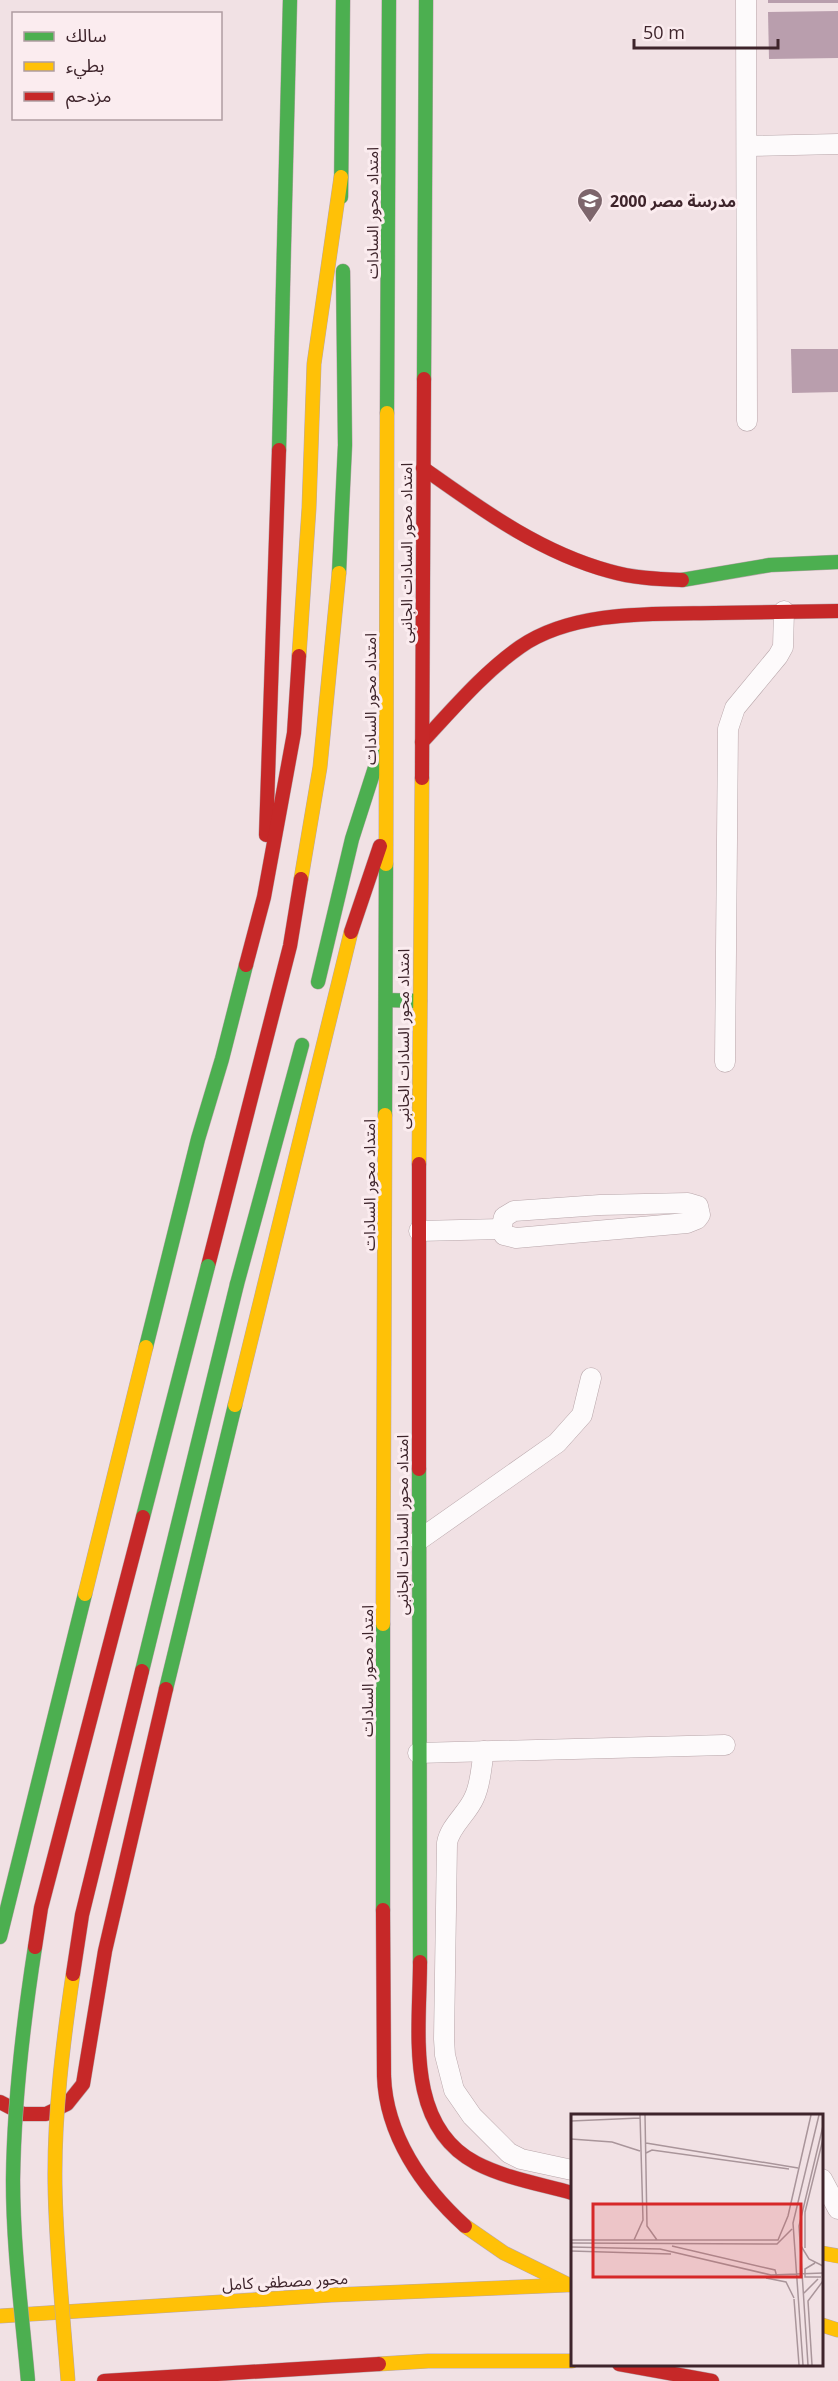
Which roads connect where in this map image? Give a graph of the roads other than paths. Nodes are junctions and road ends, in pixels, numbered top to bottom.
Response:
1 (290, 0) edge
2 (343, 0) edge
3 (389, 0) edge
4 (426, 0) edge
5 (746, 0) edge
6 (838, 144) edge
7 (747, 146) junction
8 (341, 177) junction
9 (747, 421) dead end
10 (423, 468) junction
11 (838, 562) edge
12 (660, 596) junction
13 (784, 610) junction
14 (838, 611) edge
15 (387, 735) junction
16 (422, 742) junction
17 (386, 831) junction
18 (264, 897) junction
19 (316, 993) dead end
20 (386, 1000) junction
21 (420, 1001) junction
22 (307, 1027) dead end
23 (726, 1062) dead end
24 (501, 1229) junction
25 (419, 1231) junction
26 (591, 1378) dead end
27 (419, 1540) junction
28 (725, 1745) dead end
29 (484, 1751) junction
30 (418, 1753) junction
31 (0, 1937) edge
32 (0, 2102) edge
33 (571, 2170) edge
34 (823, 2181) edge
35 (571, 2192) edge
36 (838, 2208) edge
37 (823, 2253) edge
38 (838, 2256) edge
39 (571, 2285) edge
40 (0, 2316) edge
41 (823, 2325) edge
42 (838, 2330) edge
43 (428, 2361) junction
44 (571, 2361) edge
45 (630, 2366) edge
46 (28, 2381) edge
47 (68, 2381) edge
48 (104, 2381) edge
49 (352, 2381) edge
50 (712, 2381) edge

1 - 18 main road
2 - 8 main road, امتداد محور السادات
3 - 15 main road, امتداد محور السادات
4 - 10 main road, امتداد محور السادات الجانبى
5 - 7 street
6 - 7 street
7 - 9 street
8 - 18 main road, امتداد محور السادات
8 - 46 main road, امتداد محور السادات, bridge
10 - 12 main road
10 - 16 main road, امتداد محور السادات الجانبى
11 - 12 main road
12 - 13 main road
12 - 16 main road
13 - 14 main road
13 - 23 street
15 - 17 main road, امتداد محور السادات
15 - 19 main road
16 - 21 main road, امتداد محور السادات الجانبى
17 - 20 main road, امتداد محور السادات
17 - 32 main road
18 - 31 main road, امتداد محور السادات
20 - 21 main road
20 - 39 main road, امتداد محور السادات
21 - 25 main road, امتداد محور السادات الجانبى
22 - 47 main road, bridge
24 - 24 street
24 - 25 street
25 - 27 main road, امتداد محور السادات الجانبى
26 - 27 street
27 - 30 main road, امتداد محور السادات الجانبى
28 - 29 street
29 - 30 street
29 - 33 street
30 - 35 main road, امتداد محور السادات الجانبى
34 - 36 street
37 - 38 main road
39 - 40 main road, محور مصطفى كامل
41 - 42 main road
43 - 44 main road
43 - 48 main road
43 - 49 main road
45 - 50 main road

